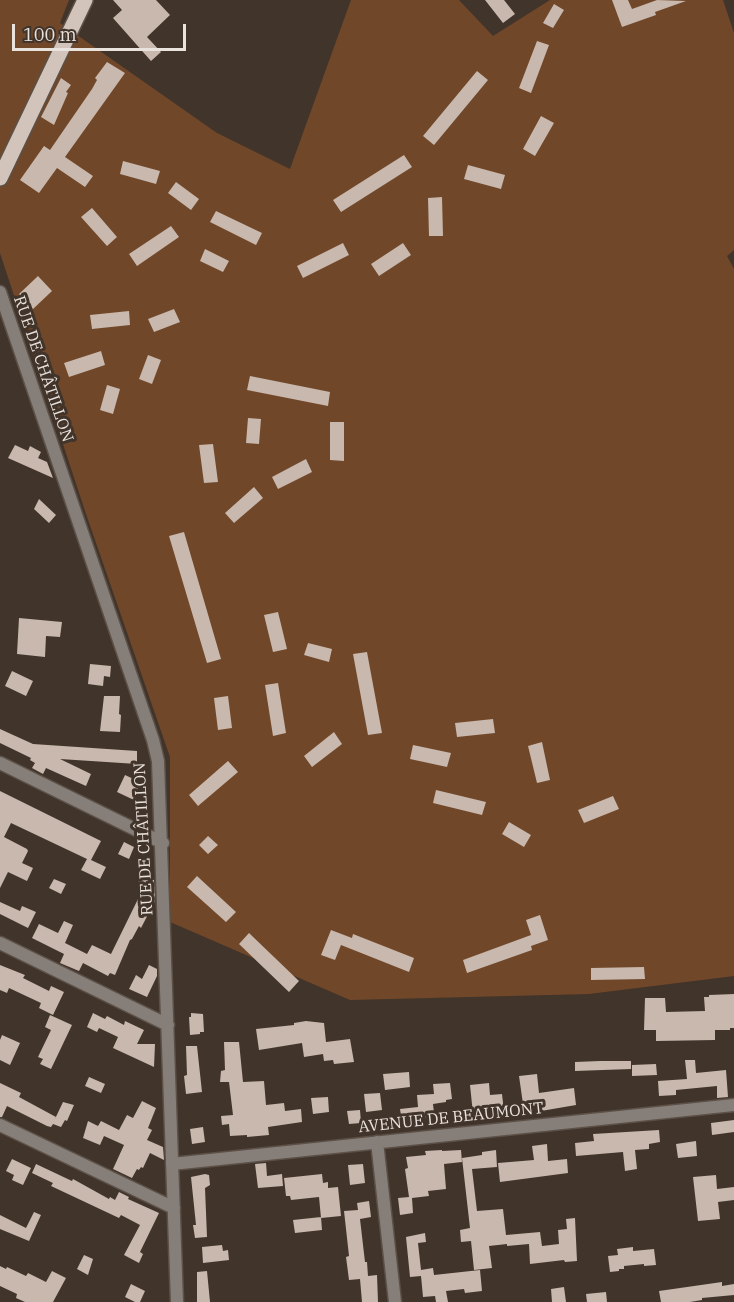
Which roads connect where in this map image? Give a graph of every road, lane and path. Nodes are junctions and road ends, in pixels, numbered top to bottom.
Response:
1 (85, 0) edge
2 (0, 178) edge
3 (0, 292) edge
4 (0, 763) edge
5 (163, 843) junction
6 (0, 943) edge
7 (168, 1025) junction
8 (734, 1105) edge
9 (0, 1125) edge
10 (377, 1142) junction
11 (172, 1164) junction
12 (174, 1208) junction
13 (177, 1302) edge
14 (395, 1302) edge

1 - 2 main road
3 - 5 street, RUE DE CHÂTILLON
4 - 5 street
5 - 7 street, RUE DE CHÂTILLON
6 - 7 street
7 - 11 street, RUE DE CHÂTILLON
8 - 10 street, AVENUE DE BEAUMONT
9 - 12 street
10 - 11 street, AVENUE DE BEAUMONT
10 - 14 street
11 - 12 street, RUE DE CHÂTILLON
12 - 13 street, RUE DE CHÂTILLON

